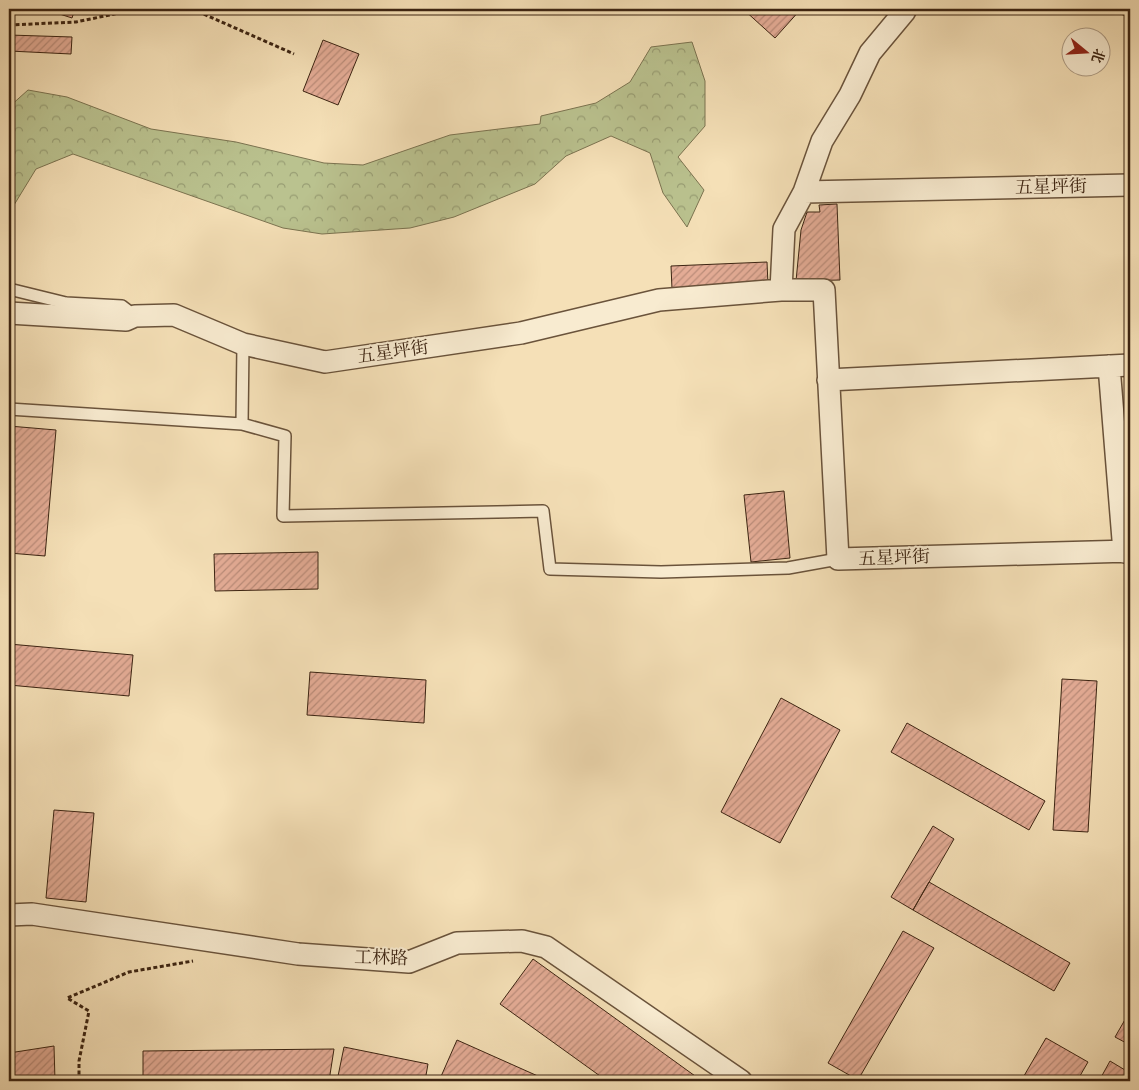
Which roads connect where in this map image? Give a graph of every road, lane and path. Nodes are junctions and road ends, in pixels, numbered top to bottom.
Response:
1 (138, 9) edge
2 (192, 9) edge
3 (905, 11) dead end
4 (9, 25) edge
5 (294, 54) dead end
6 (1130, 185) edge
7 (804, 192) junction
8 (9, 289) edge
9 (781, 290) junction
10 (9, 313) edge
11 (135, 316) junction
12 (243, 344) junction
13 (1130, 365) edge
14 (1109, 366) junction
15 (828, 380) junction
16 (9, 409) edge
17 (242, 424) junction
18 (1127, 552) edge
19 (838, 559) junction
20 (9, 915) edge
21 (218, 942) junction
22 (79, 1081) edge
23 (741, 1081) edge

1 - 4 path
2 - 5 path
3 - 7 street
6 - 7 street, 五星坪街
7 - 9 street
8 - 11 lane
9 - 12 street, 五星坪街
9 - 15 street, 五星坪街
10 - 11 street, 五星坪街
11 - 12 street, 五星坪街
12 - 17 lane
13 - 14 street
14 - 15 street
14 - 18 street
15 - 19 street, 五星坪街
16 - 17 lane
17 - 19 lane
18 - 19 street, 五星坪街
20 - 21 street, 工林路
21 - 22 path
21 - 23 street, 工林路

